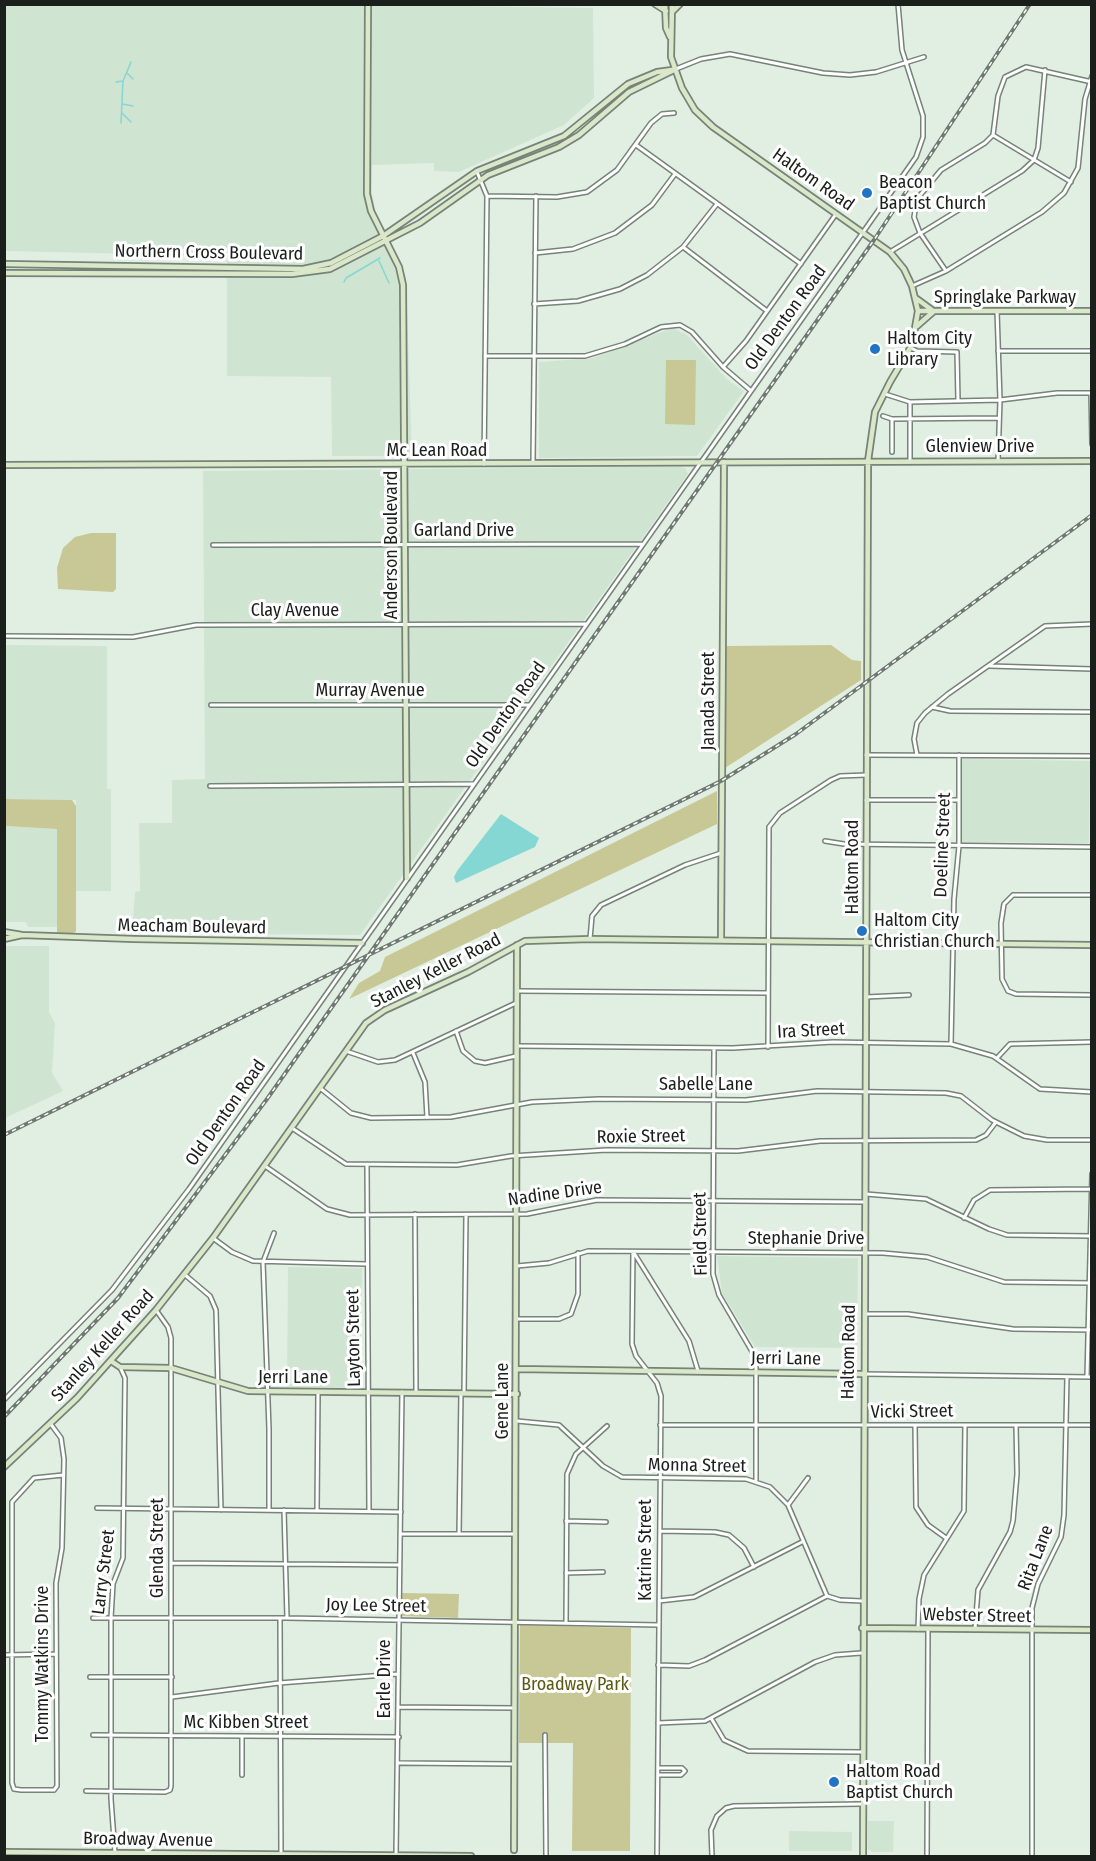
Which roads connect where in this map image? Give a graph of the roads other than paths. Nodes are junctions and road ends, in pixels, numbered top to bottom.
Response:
1 (368, 4) edge
2 (655, 4) edge
3 (666, 4) edge
4 (672, 4) edge
5 (680, 4) edge
6 (898, 4) edge
7 (666, 11) junction
8 (672, 12) junction
9 (670, 37) junction
10 (924, 57) dead end
11 (906, 63) junction
12 (674, 70) junction
13 (1045, 70) junction
14 (1092, 76) edge
15 (1090, 82) edge
16 (674, 113) dead end
17 (588, 117) junction
18 (594, 122) junction
19 (993, 135) junction
20 (636, 145) junction
21 (1034, 160) junction
22 (477, 171) junction
23 (675, 174) junction
24 (481, 178) junction
25 (1071, 182) junction
26 (487, 196) junction
27 (536, 196) junction
28 (717, 204) junction
29 (837, 213) junction
30 (864, 232) junction
31 (920, 233) junction
32 (384, 239) junction
33 (683, 247) junction
34 (890, 252) junction
35 (535, 253) junction
36 (4, 264) edge
37 (801, 264) junction
38 (121, 269) junction
39 (946, 271) junction
40 (4, 273) edge
41 (912, 286) junction
42 (916, 298) junction
43 (534, 304) junction
44 (767, 311) junction
45 (918, 311) junction
46 (934, 311) junction
47 (997, 311) junction
48 (1092, 311) edge
49 (917, 326) junction
50 (911, 348) junction
51 (998, 351) junction
52 (1092, 351) edge
53 (485, 356) junction
54 (534, 357) junction
55 (723, 367) junction
56 (750, 390) junction
57 (883, 393) junction
58 (1091, 393) edge
59 (1000, 400) junction
60 (958, 401) junction
61 (910, 402) junction
62 (883, 416) dead end
63 (999, 418) junction
64 (892, 419) junction
65 (910, 419) junction
66 (1092, 444) edge
67 (892, 452) dead end
68 (868, 461) junction
69 (910, 461) junction
70 (998, 461) junction
71 (1092, 461) edge
72 (701, 462) junction
73 (724, 462) junction
74 (405, 464) junction
75 (533, 464) junction
76 (4, 465) edge
77 (484, 465) junction
78 (643, 544) junction
79 (213, 545) dead end
80 (406, 545) junction
81 (587, 624) junction
82 (1092, 624) edge
83 (406, 625) junction
84 (4, 636) edge
85 (988, 666) junction
86 (1092, 669) edge
87 (211, 705) dead end
88 (406, 705) junction
89 (530, 705) junction
90 (932, 707) junction
91 (1092, 712) edge
92 (867, 755) junction
93 (917, 755) junction
94 (958, 755) junction
95 (1092, 756) edge
96 (867, 775) junction
97 (407, 784) junction
98 (473, 784) junction
99 (210, 786) dead end
100 (867, 800) junction
101 (959, 800) junction
102 (825, 841) dead end
103 (867, 845) junction
104 (959, 846) junction
105 (1092, 847) edge
106 (721, 853) junction
107 (407, 878) junction
108 (1092, 895) edge
109 (4, 932) edge
110 (22, 935) junction
111 (4, 939) edge
112 (590, 939) junction
113 (721, 940) junction
114 (768, 940) junction
115 (866, 942) junction
116 (362, 943) junction
117 (954, 944) junction
118 (1001, 944) junction
119 (517, 945) junction
120 (1092, 945) edge
121 (518, 991) junction
122 (768, 993) junction
123 (909, 995) dead end
124 (1092, 995) edge
125 (866, 997) junction
126 (518, 1002) junction
127 (456, 1032) junction
128 (1092, 1042) edge
129 (865, 1043) junction
130 (951, 1044) junction
131 (518, 1046) junction
132 (768, 1047) junction
133 (714, 1048) junction
134 (344, 1051) junction
135 (413, 1052) junction
136 (518, 1056) junction
137 (997, 1058) junction
138 (319, 1087) junction
139 (864, 1091) junction
140 (1092, 1092) edge
141 (714, 1100) junction
142 (518, 1103) junction
143 (427, 1117) junction
144 (996, 1122) junction
145 (291, 1127) junction
146 (864, 1140) junction
147 (1092, 1140) edge
148 (714, 1150) junction
149 (517, 1156) junction
150 (264, 1164) junction
151 (367, 1165) junction
152 (1092, 1174) edge
153 (1091, 1189) edge
154 (864, 1194) junction
155 (714, 1200) junction
156 (864, 1202) junction
157 (367, 1214) junction
158 (416, 1214) junction
159 (517, 1214) junction
160 (466, 1215) junction
161 (964, 1218) junction
162 (274, 1233) dead end
163 (1090, 1236) edge
164 (213, 1238) junction
165 (633, 1252) junction
166 (713, 1252) junction
167 (579, 1253) junction
168 (864, 1253) junction
169 (262, 1262) junction
170 (367, 1264) junction
171 (517, 1266) junction
172 (184, 1274) junction
173 (1090, 1283) edge
174 (156, 1310) junction
175 (863, 1314) junction
176 (517, 1319) junction
177 (1090, 1330) edge
178 (111, 1361) junction
179 (120, 1367) junction
180 (171, 1368) junction
181 (517, 1369) junction
182 (649, 1371) junction
183 (698, 1371) junction
184 (756, 1372) junction
185 (862, 1374) junction
186 (1067, 1377) junction
187 (1090, 1377) edge
188 (219, 1383) junction
189 (267, 1391) junction
190 (318, 1391) junction
191 (368, 1392) junction
192 (402, 1392) junction
193 (416, 1392) junction
194 (462, 1393) junction
195 (517, 1394) junction
196 (4, 1400) edge
197 (517, 1421) junction
198 (50, 1424) junction
199 (660, 1425) junction
200 (755, 1425) junction
201 (915, 1425) junction
202 (965, 1425) junction
203 (1016, 1425) junction
204 (1066, 1425) junction
205 (1092, 1425) edge
206 (607, 1426) dead end
207 (862, 1426) junction
208 (583, 1449) junction
209 (4, 1467) edge
210 (63, 1475) junction
211 (660, 1478) junction
212 (808, 1478) dead end
213 (756, 1480) junction
214 (788, 1505) junction
215 (97, 1508) dead end
216 (124, 1510) junction
217 (172, 1510) junction
218 (221, 1510) junction
219 (269, 1510) junction
220 (284, 1510) junction
221 (317, 1511) junction
222 (369, 1511) junction
223 (401, 1512) junction
224 (566, 1521) junction
225 (606, 1522) dead end
226 (660, 1531) junction
227 (400, 1534) junction
228 (459, 1534) junction
229 (516, 1534) junction
230 (946, 1538) junction
231 (802, 1542) junction
232 (172, 1563) junction
233 (286, 1564) junction
234 (399, 1565) junction
235 (754, 1567) junction
236 (603, 1572) dead end
237 (566, 1573) junction
238 (827, 1596) junction
239 (659, 1601) junction
240 (862, 1601) junction
241 (93, 1618) dead end
242 (111, 1618) junction
243 (172, 1618) junction
244 (280, 1618) junction
245 (287, 1618) junction
246 (398, 1620) junction
247 (566, 1622) junction
248 (516, 1623) junction
249 (659, 1625) junction
250 (862, 1628) junction
251 (918, 1629) junction
252 (928, 1629) junction
253 (975, 1629) junction
254 (1032, 1630) junction
255 (1092, 1630) edge
256 (861, 1653) junction
257 (56, 1654) junction
258 (4, 1655) edge
259 (13, 1655) junction
260 (658, 1665) junction
261 (398, 1674) junction
262 (90, 1677) dead end
263 (111, 1677) junction
264 (172, 1677) junction
265 (281, 1683) junction
266 (172, 1697) junction
267 (398, 1707) junction
268 (516, 1708) junction
269 (711, 1718) junction
270 (658, 1723) junction
271 (93, 1735) dead end
272 (111, 1735) junction
273 (545, 1735) dead end
274 (172, 1736) junction
275 (242, 1736) junction
276 (280, 1736) junction
277 (399, 1737) junction
278 (861, 1752) junction
279 (399, 1763) junction
280 (516, 1764) junction
281 (658, 1768) junction
282 (242, 1775) dead end
283 (658, 1775) junction
284 (87, 1791) dead end
285 (111, 1791) junction
286 (861, 1804) junction
287 (514, 1850) joint
288 (4, 1852) edge
289 (115, 1853) junction
290 (280, 1855) junction
291 (246, 1856) edge
292 (313, 1856) edge
293 (396, 1856) edge
294 (471, 1857) edge
295 (513, 1857) edge
296 (546, 1857) edge
297 (657, 1857) edge
298 (712, 1857) edge
299 (862, 1857) edge
300 (927, 1857) edge
301 (1032, 1857) edge

1 - 32 street, Anderson Boulevard
2 - 7 street
3 - 7 street, Haltom Road
4 - 8 street, Haltom Road
5 - 8 street
6 - 11 street, Old Denton Road
7 - 9 street, Haltom Road
8 - 9 street, Haltom Road
9 - 12 street, Haltom Road
10 - 11 street
11 - 12 street
11 - 30 street, Old Denton Road
12 - 17 street, Northern Cross Boulevard
12 - 18 street, Northern Cross Boulevard
12 - 29 street, Haltom Road
13 - 15 street
13 - 19 street
13 - 21 street
14 - 15 street
15 - 25 street
16 - 20 street
17 - 18 street
17 - 22 street, Northern Cross Boulevard
18 - 24 street, Northern Cross Boulevard
19 - 21 street
19 - 31 street
20 - 23 street
20 - 27 street
21 - 25 street
21 - 31 street
22 - 24 street
22 - 32 street, Northern Cross Boulevard
23 - 28 street
23 - 35 street
24 - 26 street
24 - 32 street, Northern Cross Boulevard
25 - 39 street
26 - 27 street
26 - 53 street
27 - 35 street
28 - 33 street
28 - 37 street
29 - 30 street, Haltom Road
29 - 37 street
30 - 34 street, Haltom Road
30 - 56 street, Old Denton Road
31 - 34 street
31 - 39 street
32 - 38 street, Northern Cross Boulevard
32 - 74 street, Anderson Boulevard
33 - 43 street
33 - 44 street
34 - 41 street, Haltom Road
35 - 43 street
36 - 38 street, Northern Cross Boulevard
37 - 44 street
38 - 40 street, Northern Cross Boulevard
39 - 41 street
41 - 42 street, Haltom Road
42 - 45 street, Haltom Road
42 - 46 street
43 - 54 street
44 - 55 street
45 - 46 street, Springlake Parkway
45 - 49 street, Haltom Road
46 - 47 street, Springlake Parkway
46 - 49 street
47 - 48 street, Springlake Parkway
47 - 51 street
49 - 50 street, Haltom Road
50 - 57 street, Haltom Road
50 - 60 street
51 - 52 street
51 - 59 street
53 - 54 street
53 - 77 street
54 - 55 street
54 - 75 street
55 - 56 street
56 - 72 street, Old Denton Road
57 - 61 street
57 - 68 street, Haltom Road
58 - 59 street
58 - 66 street
59 - 60 street
59 - 63 street
60 - 61 street
61 - 65 street
62 - 64 street
63 - 65 street
63 - 70 street
64 - 65 street
64 - 67 street
65 - 69 street
68 - 69 street, Glenview Drive
68 - 73 street, Mc Lean Road
68 - 92 street, Haltom Road
69 - 70 street, Glenview Drive
70 - 71 street, Glenview Drive
72 - 73 street, Mc Lean Road
72 - 75 street, Mc Lean Road
72 - 78 street, Old Denton Road
73 - 106 street, Janada Street
74 - 76 street, Mc Lean Road
74 - 77 street, Mc Lean Road
74 - 80 street, Anderson Boulevard
75 - 77 street, Mc Lean Road
78 - 80 street, Garland Drive
78 - 81 street, Old Denton Road
79 - 80 street, Garland Drive
80 - 83 street, Anderson Boulevard
81 - 83 street, Clay Avenue
81 - 89 street, Old Denton Road
82 - 85 street
83 - 84 street, Clay Avenue
83 - 88 street, Anderson Boulevard
85 - 86 street
85 - 90 street
87 - 88 street, Murray Avenue
88 - 89 street, Murray Avenue
88 - 97 street, Anderson Boulevard
89 - 98 street, Old Denton Road
90 - 91 street
90 - 93 street
92 - 93 street
92 - 96 street, Haltom Road
93 - 94 street
94 - 95 street
94 - 101 street, Doeline Street
96 - 100 street, Haltom Road
96 - 114 street
97 - 98 street
97 - 99 street
97 - 107 street, Anderson Boulevard
98 - 107 street, Old Denton Road
100 - 101 street
100 - 103 street, Haltom Road
101 - 104 street, Doeline Street
102 - 103 street
103 - 104 street
103 - 115 street, Haltom Road
104 - 105 street
104 - 117 street, Doeline Street
106 - 112 street
106 - 113 street, Janada Street
107 - 116 street, Old Denton Road
108 - 118 street
109 - 110 street, Meacham Boulevard
110 - 111 street, Meacham Boulevard
110 - 116 street, Meacham Boulevard
112 - 113 street, Stanley Keller Road
112 - 119 street, Stanley Keller Road
113 - 114 street, Stanley Keller Road
114 - 115 street, Stanley Keller Road
114 - 122 street
115 - 117 street, Stanley Keller Road
115 - 125 street, Haltom Road
116 - 196 street, Old Denton Road
117 - 118 street, Stanley Keller Road
117 - 130 street, Doeline Street
118 - 120 street, Stanley Keller Road
118 - 124 street
119 - 121 street, Gene Lane
119 - 134 street, Stanley Keller Road
121 - 122 street
121 - 126 street, Gene Lane
122 - 132 street
123 - 125 street
125 - 129 street, Haltom Road
126 - 127 street
126 - 131 street, Gene Lane
127 - 135 street
127 - 136 street
128 - 137 street
129 - 130 street, Ira Street
129 - 132 street, Ira Street
129 - 139 street, Haltom Road
130 - 137 street, Ira Street
131 - 133 street, Ira Street
131 - 136 street, Gene Lane
132 - 133 street, Ira Street
133 - 141 street, Field Street
134 - 135 street
134 - 138 street, Stanley Keller Road
135 - 143 street
136 - 142 street, Gene Lane
137 - 140 street, Ira Street
138 - 143 street, Sabelle Lane
138 - 145 street, Stanley Keller Road
139 - 141 street, Sabelle Lane
139 - 144 street, Sabelle Lane
139 - 146 street, Haltom Road
141 - 142 street, Sabelle Lane
141 - 148 street, Field Street
142 - 143 street, Sabelle Lane
142 - 149 street, Gene Lane
144 - 146 street, Roxie Street
144 - 147 street, Sabelle Lane
145 - 150 street, Stanley Keller Road
145 - 151 street, Roxie Street
146 - 148 street, Roxie Street
146 - 154 street, Haltom Road
148 - 149 street, Roxie Street
148 - 155 street, Field Street
149 - 151 street, Roxie Street
149 - 159 street, Gene Lane
150 - 157 street, Nadine Drive
150 - 164 street, Stanley Keller Road
151 - 157 street, Layton Street
152 - 153 street
153 - 161 street
153 - 163 street
154 - 156 street, Haltom Road
154 - 161 street
155 - 156 street, Nadine Drive
155 - 159 street, Nadine Drive
155 - 166 street, Field Street
156 - 168 street, Haltom Road
157 - 158 street, Nadine Drive
157 - 170 street, Layton Street
158 - 160 street, Nadine Drive
158 - 193 street
159 - 160 street, Nadine Drive
159 - 171 street, Gene Lane
160 - 194 street
161 - 163 street
162 - 169 street
163 - 173 street
164 - 169 street
164 - 172 street, Stanley Keller Road
165 - 166 street, Stephanie Drive
165 - 167 street, Stephanie Drive
165 - 182 street, Katrine Street
165 - 183 street
166 - 168 street, Stephanie Drive
166 - 184 street, Field Street
167 - 171 street, Stephanie Drive
167 - 176 street
168 - 173 street, Stephanie Drive
168 - 175 street, Haltom Road
169 - 170 street
169 - 189 street
170 - 191 street, Layton Street
171 - 176 street, Gene Lane
172 - 174 street, Stanley Keller Road
172 - 188 street
173 - 177 street
174 - 178 street, Stanley Keller Road
174 - 180 street, Glenda Street
175 - 177 street
175 - 185 street, Haltom Road
176 - 181 street, Gene Lane
177 - 187 street
178 - 179 street
178 - 198 street, Stanley Keller Road
179 - 180 street, Jerri Lane
179 - 216 street, Larry Street
180 - 188 street, Jerri Lane
180 - 217 street, Glenda Street
181 - 182 street, Jerri Lane
181 - 195 street, Gene Lane
182 - 183 street, Jerri Lane
182 - 199 street, Katrine Street
183 - 184 street, Jerri Lane
184 - 185 street, Jerri Lane
184 - 200 street, Field Street
185 - 186 street, Jerri Lane
185 - 207 street, Haltom Road
186 - 187 street, Jerri Lane
186 - 204 street, Rita Lane
188 - 189 street, Jerri Lane
188 - 218 street
189 - 190 street, Jerri Lane
189 - 219 street
190 - 191 street, Jerri Lane
190 - 221 street
191 - 192 street, Jerri Lane
191 - 222 street, Layton Street
192 - 193 street, Jerri Lane
192 - 223 street, Earle Drive
193 - 194 street, Jerri Lane
194 - 195 street, Jerri Lane
194 - 228 street
195 - 197 street, Gene Lane
197 - 208 street, Monna Street
197 - 229 street, Gene Lane
198 - 209 street, Stanley Keller Road
198 - 210 street, Tommy Watkins Drive
199 - 200 street, Vicki Street
199 - 211 street, Katrine Street
200 - 207 street, Vicki Street
200 - 213 street, Field Street
201 - 202 street, Vicki Street
201 - 207 street, Vicki Street
201 - 230 street
202 - 203 street, Vicki Street
202 - 230 street
203 - 204 street, Vicki Street
203 - 253 street
204 - 205 street, Vicki Street
204 - 254 street, Rita Lane
206 - 208 street
207 - 240 street, Haltom Road
208 - 211 street, Monna Street
208 - 224 street
210 - 257 street, Tommy Watkins Drive
210 - 259 street
211 - 213 street, Monna Street
211 - 226 street, Katrine Street
212 - 214 street
213 - 214 street, Monna Street
214 - 231 street, Monna Street
215 - 216 street
216 - 217 street
216 - 242 street, Larry Street
217 - 218 street
217 - 232 street, Glenda Street
218 - 219 street
219 - 220 street
220 - 221 street
220 - 233 street
221 - 222 street
222 - 223 street
223 - 227 street, Earle Drive
224 - 225 street
224 - 237 street
226 - 235 street
226 - 239 street, Katrine Street
227 - 228 street
227 - 234 street, Earle Drive
228 - 229 street
229 - 248 street, Gene Lane
230 - 251 street
231 - 235 street
231 - 238 street, Monna Street
232 - 233 street
232 - 243 street, Glenda Street
233 - 234 street
233 - 245 street
234 - 246 street, Earle Drive
235 - 239 street
236 - 237 street
237 - 247 street
238 - 240 street
238 - 260 street
239 - 249 street, Katrine Street
240 - 250 street, Haltom Road
241 - 242 street, Joy Lee Street
242 - 243 street, Joy Lee Street
242 - 263 street, Larry Street
243 - 244 street, Joy Lee Street
243 - 264 street, Glenda Street
244 - 245 street, Joy Lee Street
244 - 265 street
245 - 246 street, Joy Lee Street
246 - 248 street, Joy Lee Street
246 - 261 street, Earle Drive
247 - 248 street, Joy Lee Street
247 - 249 street, Joy Lee Street
248 - 268 street, Gene Lane
249 - 260 street, Katrine Street
250 - 251 street, Webster Street
250 - 256 street, Haltom Road
251 - 252 street, Webster Street
252 - 253 street, Webster Street
252 - 300 street
253 - 254 street, Webster Street
254 - 255 street, Webster Street
254 - 301 street, Rita Lane
256 - 269 street
256 - 278 street, Haltom Road
257 - 259 street
257 - 259 street, Tommy Watkins Drive
258 - 259 street
260 - 270 street, Katrine Street
261 - 265 street
261 - 267 street, Earle Drive
262 - 263 street
263 - 264 street
263 - 272 street, Larry Street
264 - 266 street, Glenda Street
265 - 266 street
265 - 276 street
266 - 274 street, Glenda Street
267 - 268 street
267 - 277 street, Earle Drive
268 - 280 street, Gene Lane
269 - 270 street
269 - 278 street
270 - 281 street, Katrine Street
271 - 272 street, Mc Kibben Street
272 - 274 street, Mc Kibben Street
272 - 285 street, Larry Street
273 - 296 street
274 - 275 street, Mc Kibben Street
274 - 285 street, Glenda Street
275 - 276 street, Mc Kibben Street
275 - 282 street
276 - 277 street, Mc Kibben Street
276 - 290 street
277 - 279 street, Earle Drive
278 - 286 street, Haltom Road
279 - 280 street
279 - 293 street, Earle Drive
280 - 287 street, Gene Lane
281 - 283 street, Katrine Street
281 - 283 street
283 - 297 street, Katrine Street
284 - 285 street
285 - 289 street, Larry Street
286 - 298 street
286 - 299 street, Haltom Road
287 - 295 street, Gene Lane
288 - 289 street, Broadway Avenue
289 - 291 street, Broadway Avenue
290 - 291 street, Broadway Avenue
290 - 292 street, Broadway Avenue
292 - 293 street, Broadway Avenue
293 - 294 street, Broadway Avenue

